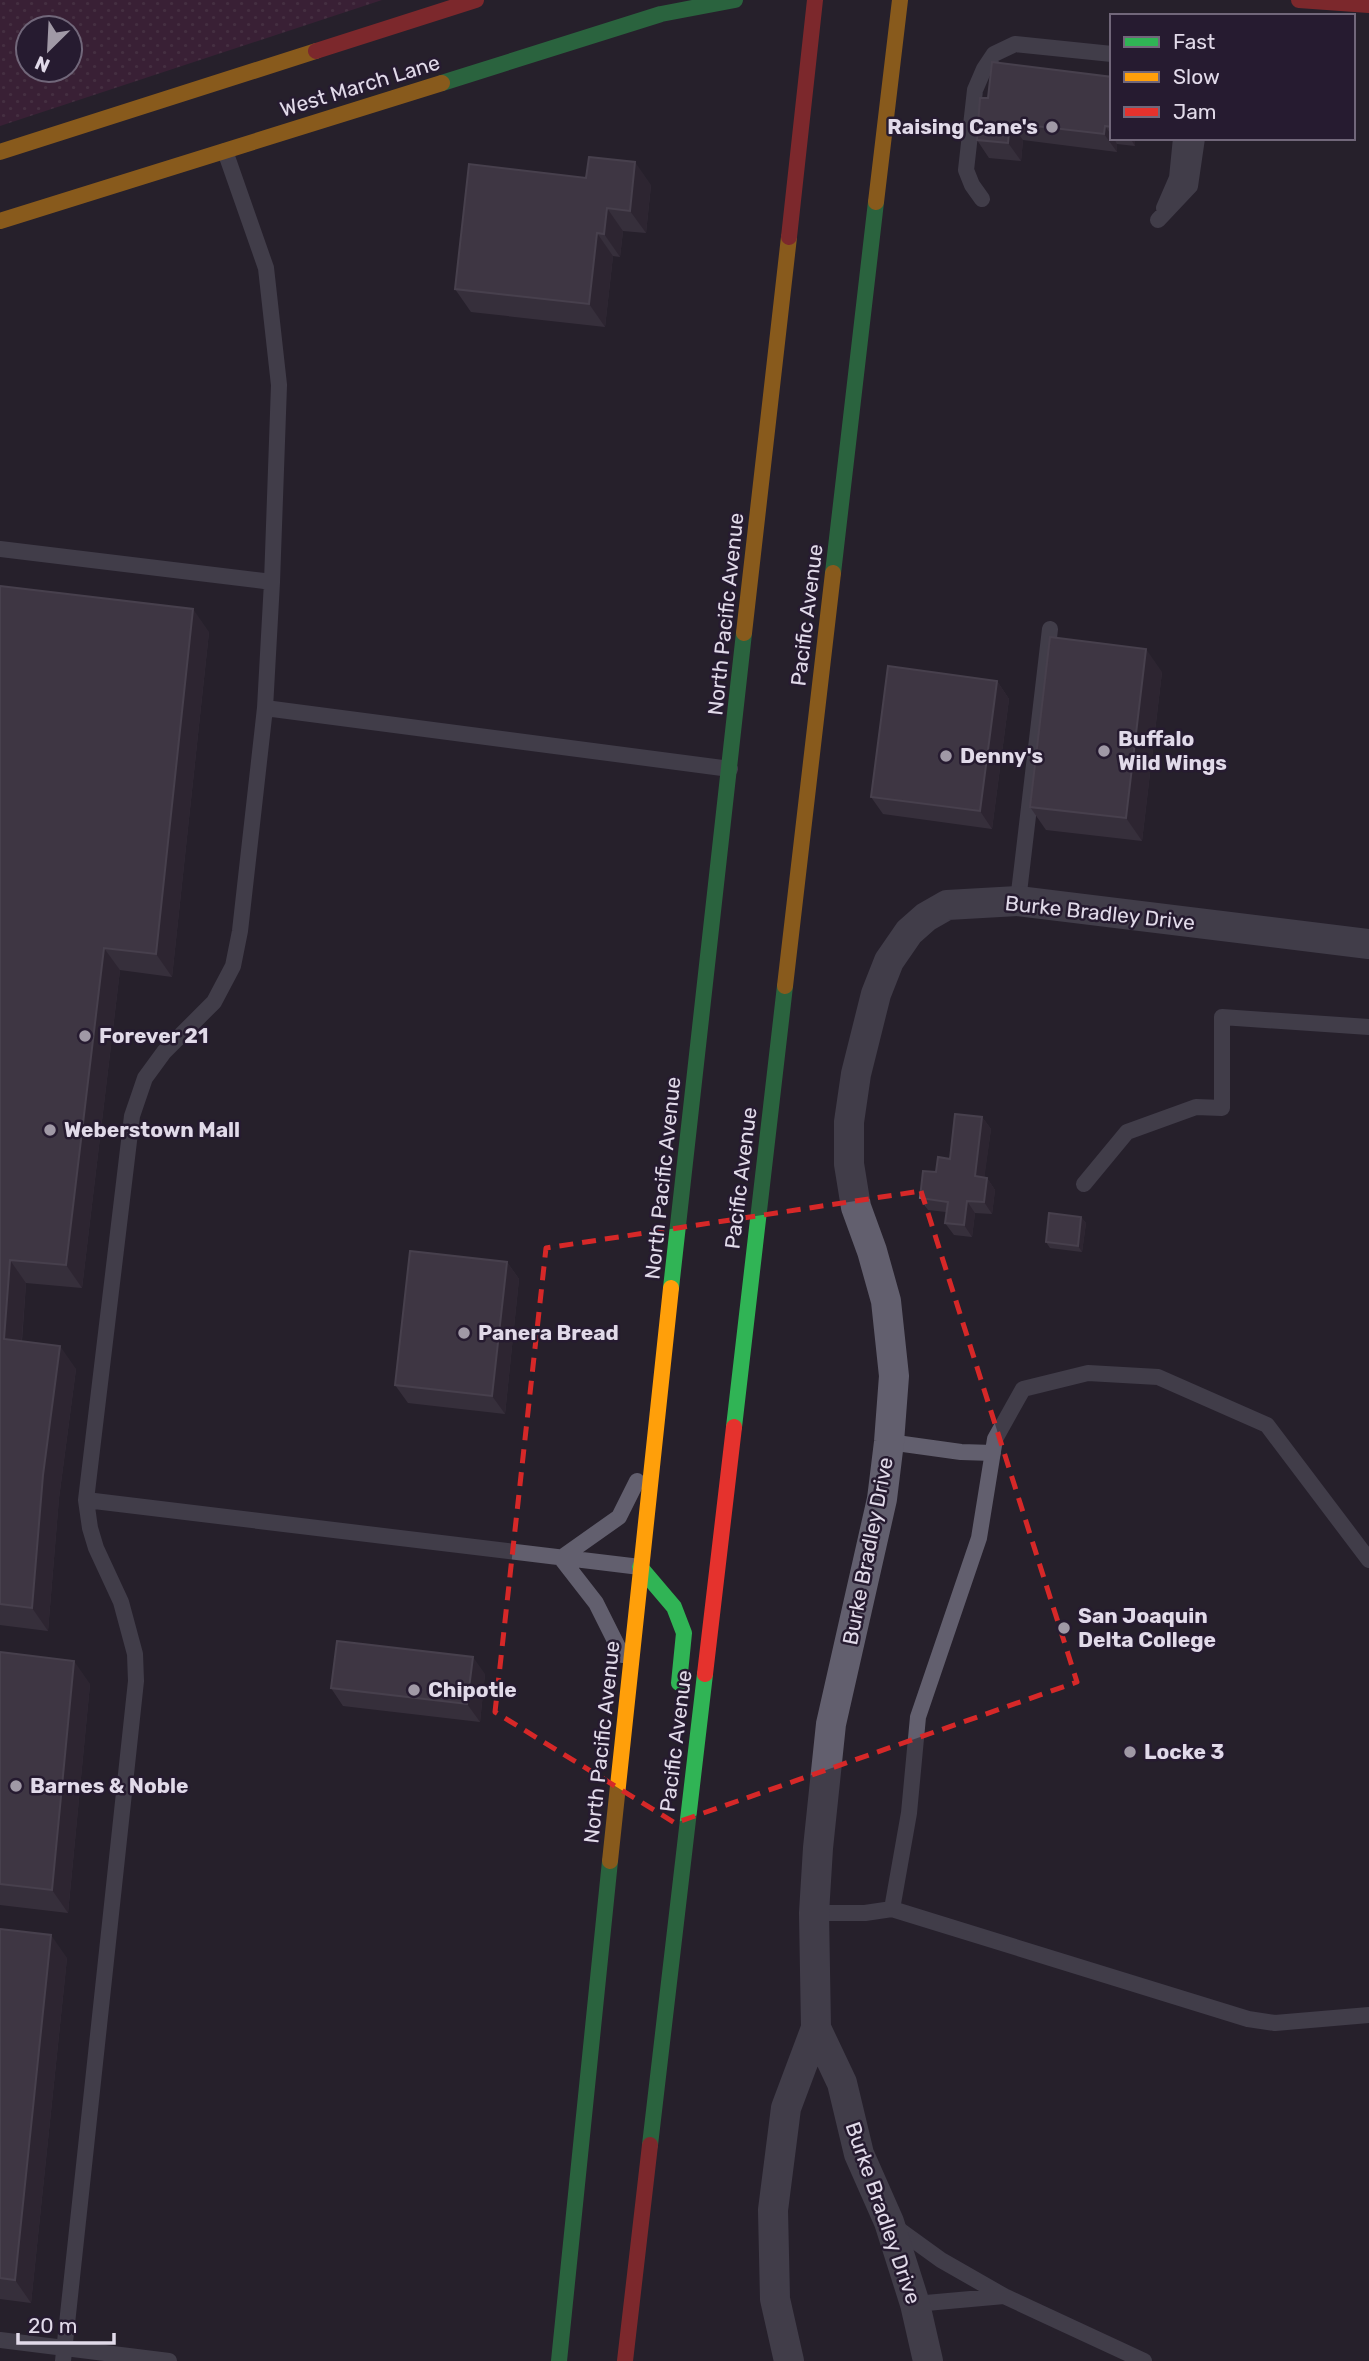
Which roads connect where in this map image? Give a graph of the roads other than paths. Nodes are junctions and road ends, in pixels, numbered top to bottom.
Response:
1 (476, 0) edge
2 (735, 0) edge
3 (815, 0) edge
4 (900, 0) edge
5 (1299, 0) edge
6 (1369, 5) edge
7 (1110, 54) edge
8 (1004, 64) edge
9 (984, 69) junction
10 (1181, 140) edge
11 (1197, 140) edge
12 (225, 151) junction
13 (0, 152) edge
14 (982, 199) dead end
15 (0, 221) edge
16 (0, 549) edge
17 (272, 582) junction
18 (1050, 629) dead end
19 (265, 708) junction
20 (730, 769) junction
21 (1018, 901) junction
22 (1369, 944) edge
23 (1369, 1027) edge
24 (1084, 1184) dead end
25 (889, 1442) junction
26 (655, 1445) junction
27 (993, 1453) junction
28 (86, 1500) junction
29 (561, 1558) junction
30 (1369, 1560) edge
31 (640, 1567) junction
32 (631, 1671) junction
33 (677, 1702) dead end
34 (666, 1878) dead end
35 (678, 1900) junction
36 (892, 1909) junction
37 (814, 1913) junction
38 (1369, 2015) edge
39 (816, 2028) junction
40 (889, 2222) junction
41 (1004, 2296) junction
42 (915, 2304) junction
43 (0, 2340) edge
44 (63, 2354) edge
45 (169, 2361) edge
46 (559, 2361) edge
47 (625, 2361) edge
48 (789, 2361) edge
49 (928, 2361) edge
50 (1144, 2361) edge

1 - 13 main road
2 - 12 main road, West March Lane
3 - 20 main road, North Pacific Avenue
4 - 35 main road, Pacific Avenue
5 - 6 main road
7 - 9 lane
8 - 9 lane
9 - 14 lane
10 - 11 lane
12 - 15 main road, West March Lane
12 - 17 lane
16 - 17 lane
17 - 19 lane
18 - 21 lane
19 - 20 lane
19 - 28 lane
20 - 26 main road, North Pacific Avenue
21 - 22 street, Burke Bradley Drive
21 - 25 street, Burke Bradley Drive
23 - 24 lane
25 - 27 lane
25 - 37 street, Burke Bradley Drive
26 - 29 lane
26 - 31 main road, North Pacific Avenue
27 - 30 lane
27 - 36 lane
28 - 29 lane
28 - 44 lane
29 - 31 lane
29 - 32 lane
31 - 32 main road, North Pacific Avenue
31 - 33 main road
32 - 46 main road, North Pacific Avenue
34 - 35 main road
35 - 47 main road, Pacific Avenue
36 - 37 lane
36 - 38 lane
37 - 39 street, Burke Bradley Drive
39 - 40 street, Burke Bradley Drive
39 - 48 street, Burke Bradley Drive
40 - 41 lane
40 - 42 street, Burke Bradley Drive
41 - 42 lane
41 - 50 lane
42 - 49 street, Burke Bradley Drive
43 - 44 lane
44 - 45 lane

